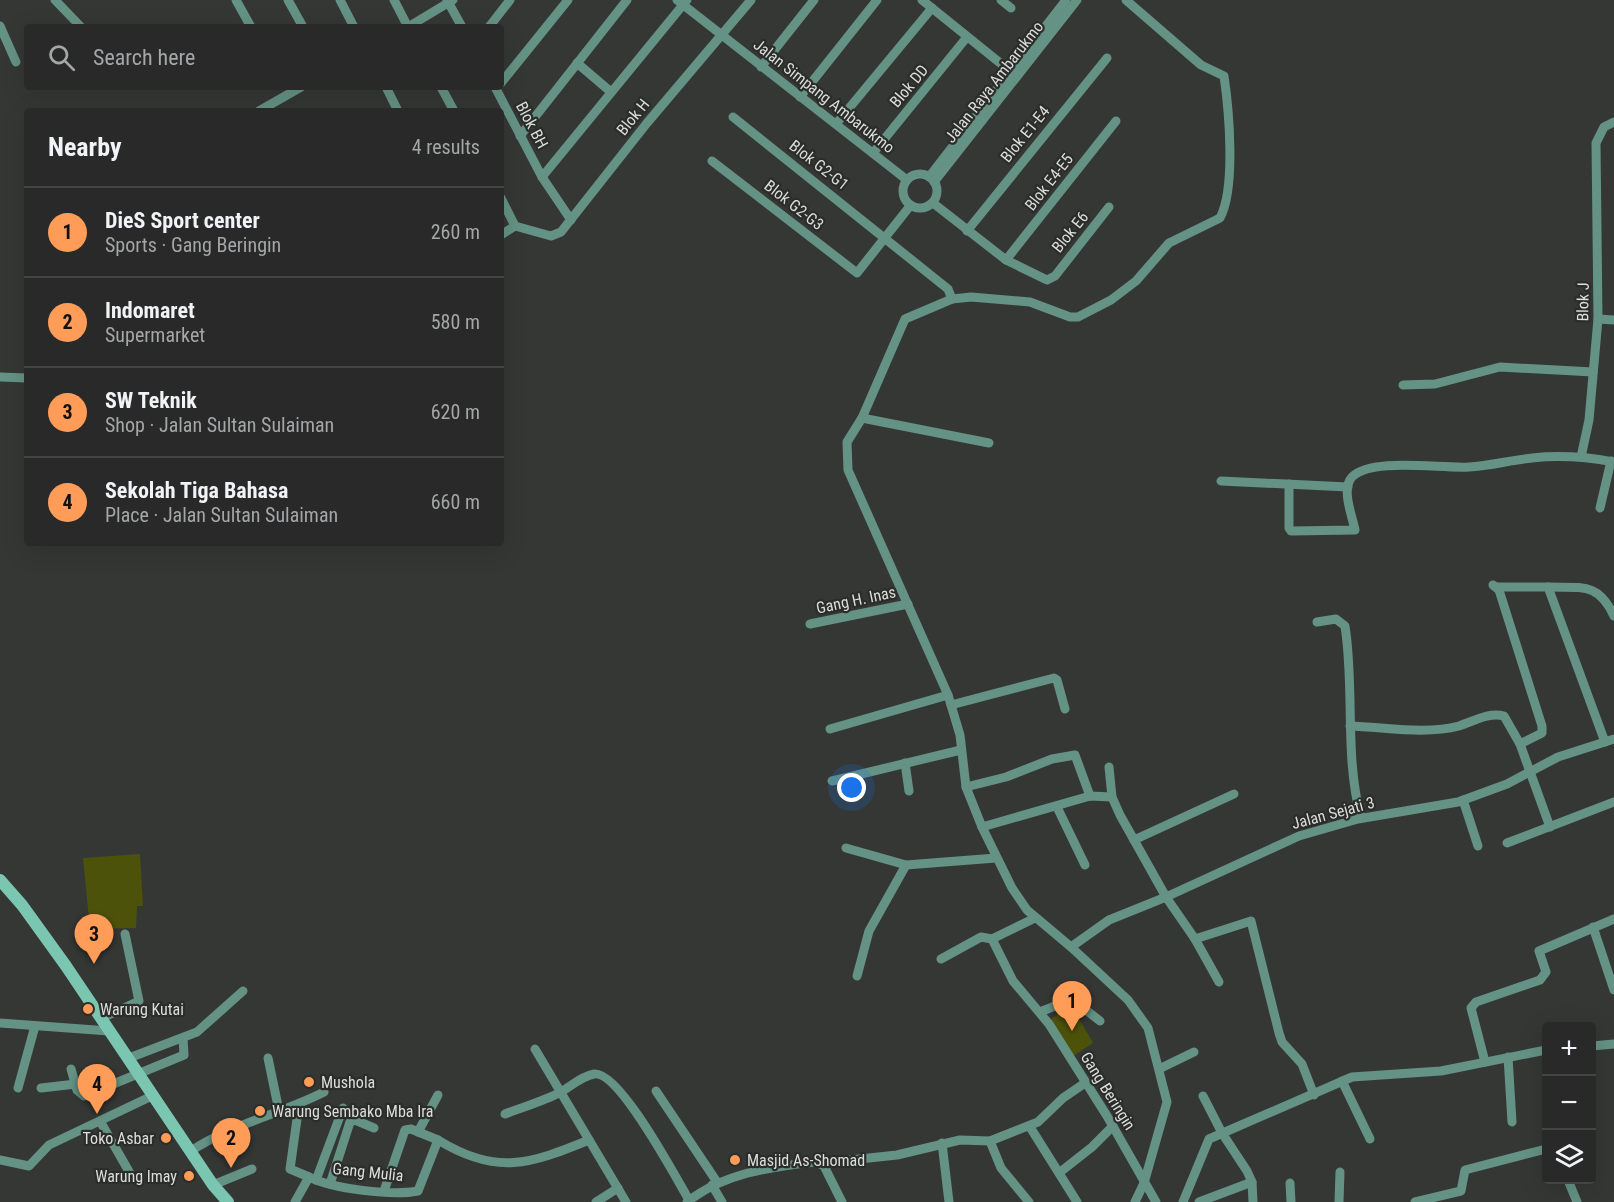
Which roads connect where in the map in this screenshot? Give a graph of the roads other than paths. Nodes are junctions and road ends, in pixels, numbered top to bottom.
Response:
1 (55, 0) edge
2 (236, 0) edge
3 (288, 0) edge
4 (340, 0) edge
5 (394, 0) edge
6 (510, 0) edge
7 (568, 0) edge
8 (627, 0) edge
9 (751, 0) edge
10 (814, 0) edge
11 (877, 0) edge
12 (922, 0) edge
13 (1001, 0) edge
14 (1066, 0) edge
15 (1077, 0) edge
16 (1126, 0) edge
17 (450, 1) edge
18 (682, 2) edge
19 (932, 8) junction
20 (1011, 8) dead end
21 (78, 24) edge
22 (249, 24) edge
23 (301, 24) edge
24 (352, 24) edge
25 (406, 24) edge
26 (413, 24) edge
27 (461, 24) edge
28 (491, 24) edge
29 (0, 26) edge
30 (722, 36) junction
31 (967, 37) junction
32 (1107, 58) dead end
33 (16, 62) dead end
34 (577, 63) junction
35 (761, 67) junction
36 (1014, 74) junction
37 (504, 80) edge
38 (388, 90) edge
39 (443, 90) edge
40 (499, 90) edge
41 (285, 91) edge
42 (611, 92) junction
43 (800, 97) junction
44 (263, 108) edge
45 (396, 108) edge
46 (452, 108) edge
47 (733, 117) dead end
48 (1116, 121) dead end
49 (1614, 122) edge
50 (836, 124) junction
51 (520, 136) junction
52 (873, 153) junction
53 (712, 161) dead end
54 (542, 177) junction
55 (931, 179) junction
56 (907, 180) junction
57 (933, 203) junction
58 (504, 204) edge
59 (910, 206) junction
60 (1109, 207) dead end
61 (571, 220) junction
62 (515, 226) junction
63 (967, 231) junction
64 (504, 233) edge
65 (886, 237) junction
66 (1006, 260) junction
67 (952, 298) junction
68 (1598, 319) junction
69 (1614, 320) edge
70 (1593, 372) junction
71 (0, 377) edge
72 (24, 378) edge
73 (1403, 385) dead end
74 (862, 418) junction
75 (989, 443) dead end
76 (1581, 457) junction
77 (1612, 462) edge
78 (1221, 482) dead end
79 (1289, 484) junction
80 (1348, 487) junction
81 (1600, 508) dead end
82 (1548, 587) junction
83 (908, 604) junction
84 (1614, 616) edge
85 (1317, 622) dead end
86 (810, 624) dead end
87 (948, 695) junction
88 (951, 705) junction
89 (1065, 709) dead end
90 (1350, 726) junction
91 (830, 729) dead end
92 (1610, 741) edge
93 (1520, 744) junction
94 (961, 750) junction
95 (905, 763) junction
96 (1109, 767) dead end
97 (1530, 773) junction
98 (832, 781) dead end
99 (966, 787) junction
100 (909, 791) dead end
101 (1234, 794) dead end
102 (1090, 796) junction
103 (1112, 797) junction
104 (1463, 800) junction
105 (1614, 802) edge
106 (1057, 807) junction
107 (1361, 818) junction
108 (982, 827) junction
109 (1550, 827) junction
110 (1134, 840) junction
111 (1507, 843) dead end
112 (1478, 846) dead end
113 (846, 848) dead end
114 (996, 858) junction
115 (906, 865) junction
116 (1085, 866) dead end
117 (2, 888) edge
118 (1166, 897) junction
119 (1035, 918) junction
120 (1614, 919) edge
121 (1593, 927) junction
122 (125, 934) dead end
123 (992, 939) junction
124 (1195, 939) junction
125 (1071, 946) junction
126 (941, 959) dead end
127 (1611, 973) edge
128 (857, 976) dead end
129 (1219, 982) dead end
130 (1614, 990) edge
131 (243, 991) dead end
132 (1040, 1012) junction
133 (102, 1018) junction
134 (1100, 1021) dead end
135 (0, 1023) edge
136 (35, 1026) junction
137 (109, 1031) junction
138 (183, 1038) junction
139 (1614, 1044) edge
140 (1596, 1046) edge
141 (535, 1048) dead end
142 (1542, 1051) edge
143 (1194, 1052) dead end
144 (1508, 1057) junction
145 (129, 1058) junction
146 (268, 1058) dead end
147 (1485, 1062) junction
148 (71, 1068) dead end
149 (1160, 1069) junction
150 (140, 1074) junction
151 (1342, 1081) junction
152 (1085, 1083) junction
153 (76, 1084) junction
154 (18, 1088) dead end
155 (41, 1088) dead end
156 (657, 1091) dead end
157 (324, 1092) dead end
158 (560, 1093) junction
159 (154, 1095) junction
160 (438, 1095) dead end
161 (1314, 1095) junction
162 (1203, 1096) dead end
163 (343, 1108) dead end
164 (297, 1111) junction
165 (279, 1112) junction
166 (505, 1114) dead end
167 (100, 1121) junction
168 (1512, 1122) dead end
169 (1113, 1126) junction
170 (1030, 1127) junction
171 (374, 1128) dead end
172 (418, 1131) junction
173 (1222, 1133) junction
174 (1370, 1139) dead end
175 (438, 1140) junction
176 (589, 1140) junction
177 (990, 1141) junction
178 (942, 1143) junction
179 (1542, 1150) edge
180 (191, 1151) junction
181 (0, 1160) edge
182 (818, 1162) junction
183 (252, 1169) dead end
184 (1340, 1172) dead end
185 (1059, 1173) junction
186 (131, 1175) dead end
187 (313, 1179) junction
188 (1252, 1182) junction
189 (1290, 1183) dead end
190 (330, 1184) junction
191 (715, 1184) junction
192 (1144, 1184) junction
193 (1570, 1184) edge
194 (213, 1185) junction
195 (618, 1188) junction
196 (384, 1191) junction
197 (688, 1201) edge
198 (1204, 1201) edge
199 (227, 1202) edge
200 (295, 1202) edge
201 (596, 1202) edge
202 (626, 1202) edge
203 (722, 1202) edge
204 (842, 1202) edge
205 (949, 1202) edge
206 (1029, 1202) edge
207 (1077, 1202) edge
208 (1134, 1202) edge
209 (1156, 1202) edge
210 (1183, 1202) edge
211 (1253, 1202) edge
212 (1291, 1202) edge
213 (1339, 1202) edge
214 (1414, 1202) edge
215 (1577, 1202) edge

1 - 21 street
2 - 22 street
3 - 23 street
4 - 24 street
5 - 25 street
6 - 28 street
7 - 37 street
8 - 34 street
9 - 30 street, Blok H
10 - 35 street
11 - 43 street
12 - 19 street
13 - 20 street
14 - 36 street, Jalan Raya Ambarukmo
15 - 36 street, Jalan Raya Ambarukmo
16 - 67 street
17 - 26 street
17 - 27 street
18 - 30 street, Jalan Simpang Ambarukmo
18 - 42 street
19 - 31 street
19 - 50 street
29 - 33 street
30 - 35 street, Jalan Simpang Ambarukmo
30 - 61 street, Blok H
31 - 36 street
31 - 52 street, Blok DD
32 - 63 street, Blok E1-E4
34 - 42 street
34 - 51 street
35 - 43 street, Jalan Simpang Ambarukmo
36 - 55 street, Jalan Raya Ambarukmo
38 - 45 street
39 - 46 street
40 - 51 street, Blok BH
41 - 44 street
42 - 54 street
43 - 50 street, Jalan Simpang Ambarukmo
47 - 65 street, Blok G2-G1
48 - 66 street, Blok E4-E5
49 - 68 street, Blok J
50 - 52 street, Jalan Simpang Ambarukmo
51 - 54 street, Blok BH
52 - 56 street, Jalan Simpang Ambarukmo
53 - 65 street, Blok G2-G3
54 - 61 street, Blok BH
55 - 56 street
55 - 57 street
56 - 59 street
57 - 59 street
57 - 63 street
58 - 62 street
59 - 65 street
60 - 66 street, Blok E6
61 - 62 street, Blok H
62 - 64 street
63 - 66 street
65 - 67 street, Blok G2-G1
67 - 74 street
68 - 69 street
68 - 70 street, Blok J
70 - 73 street
70 - 76 street, Blok J
71 - 72 street
74 - 75 street
74 - 83 street
76 - 77 street
76 - 80 street
77 - 81 street
78 - 79 street
79 - 80 street
79 - 80 street
82 - 84 street
82 - 92 street
82 - 93 street
83 - 86 street, Gang H. Inas
83 - 87 street
85 - 90 street
87 - 88 street
87 - 91 street
88 - 89 street
88 - 94 street
90 - 93 street
90 - 107 street
92 - 97 street, Jalan Sejati 3
93 - 97 street
94 - 95 street
94 - 99 street
95 - 98 street
95 - 100 street
96 - 103 street
97 - 104 street, Jalan Sejati 3
97 - 109 street
99 - 102 street
99 - 108 street
101 - 110 street
102 - 103 street
102 - 106 street
103 - 110 street
104 - 107 street, Jalan Sejati 3
104 - 112 street
105 - 109 street
106 - 108 street
106 - 116 street
107 - 118 street, Jalan Sejati 3
108 - 114 street
109 - 111 street
110 - 118 street
113 - 115 street
114 - 115 street
114 - 119 street
115 - 128 street
117 - 133 main road
118 - 124 street
118 - 125 street, Jalan Sejati 3
119 - 123 street
119 - 125 street
120 - 121 street
121 - 127 street
121 - 147 street
122 - 133 street
123 - 126 street
123 - 132 street, Gang Beringin
124 - 129 street
124 - 161 street
125 - 149 street
127 - 130 street
131 - 138 street
132 - 134 street
132 - 152 street, Gang Beringin
133 - 137 main road
135 - 136 street
136 - 137 street
136 - 154 street
137 - 145 main road
138 - 145 street
138 - 150 street
139 - 140 street
141 - 158 street
142 - 144 street
143 - 149 street
144 - 147 street
144 - 168 street
145 - 150 main road
146 - 165 street
147 - 151 street
148 - 153 street
149 - 192 street
150 - 153 street
150 - 159 main road
151 - 161 street
151 - 174 street
152 - 169 street, Gang Beringin
152 - 170 street
153 - 155 street
156 - 191 street
157 - 164 street
158 - 166 street
158 - 176 street
158 - 197 street
159 - 167 street
159 - 180 main road
160 - 172 street
161 - 173 street
162 - 173 street
163 - 187 street
164 - 165 street
164 - 187 street
165 - 180 street
167 - 181 street
167 - 186 street
169 - 185 street
169 - 192 street, Gang Beringin
170 - 177 street
170 - 185 street
171 - 190 street
172 - 175 street
172 - 196 street
173 - 188 street
173 - 210 street
175 - 176 street
175 - 196 street, Gang Mulia
176 - 195 street
177 - 178 street
177 - 206 street
178 - 182 street
178 - 205 street
179 - 214 street
180 - 194 main road
182 - 191 street
182 - 204 street
183 - 194 street
184 - 213 street
185 - 207 street
187 - 190 street, Gang Mulia
187 - 200 street, Gang Mulia
188 - 198 street
188 - 211 street
189 - 212 street
190 - 196 street, Gang Mulia
191 - 197 street
191 - 203 street
192 - 208 street
192 - 209 street, Gang Beringin
193 - 215 street
194 - 199 main road
195 - 201 street
195 - 202 street

